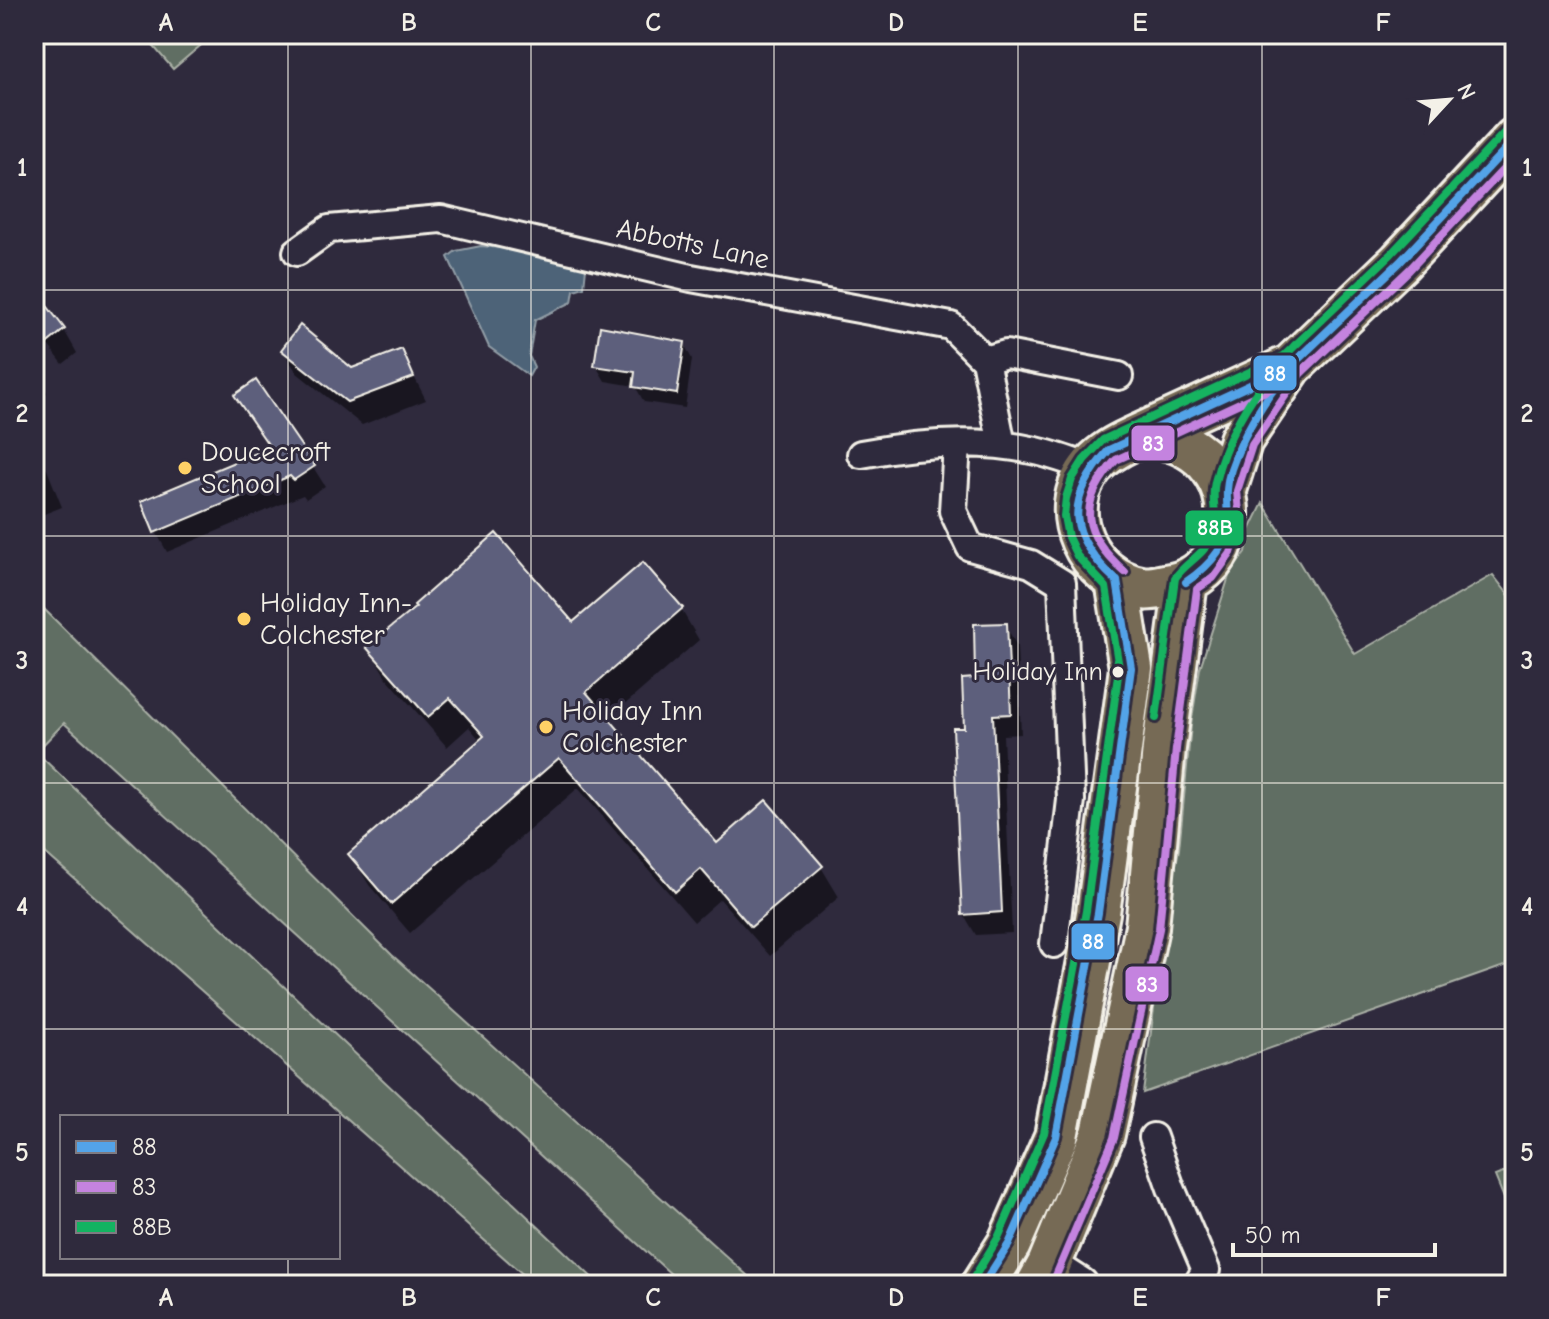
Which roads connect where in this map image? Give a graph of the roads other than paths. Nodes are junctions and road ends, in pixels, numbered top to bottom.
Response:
1 (1515, 139) edge
2 (297, 252) dead end
3 (985, 360) junction
4 (1291, 366) junction
5 (1119, 376) dead end
6 (1132, 439) junction
7 (957, 445) junction
8 (1002, 445) junction
9 (861, 454) dead end
10 (1090, 468) junction
11 (1225, 490) junction
12 (1117, 581) junction
13 (1186, 582) junction
14 (1054, 944) dead end
15 (1153, 1137) dead end
16 (1056, 1278) edge
17 (1206, 1280) edge
18 (983, 1285) edge

1 - 4 main road
2 - 3 street, Abbotts Lane
3 - 5 street
3 - 8 street
4 - 6 main road
4 - 11 main road
6 - 10 main road
6 - 11 main road
7 - 8 street
7 - 9 street
7 - 14 street
8 - 10 street
10 - 12 main road
11 - 13 main road
12 - 13 main road
12 - 18 main road
13 - 16 main road
15 - 17 street

